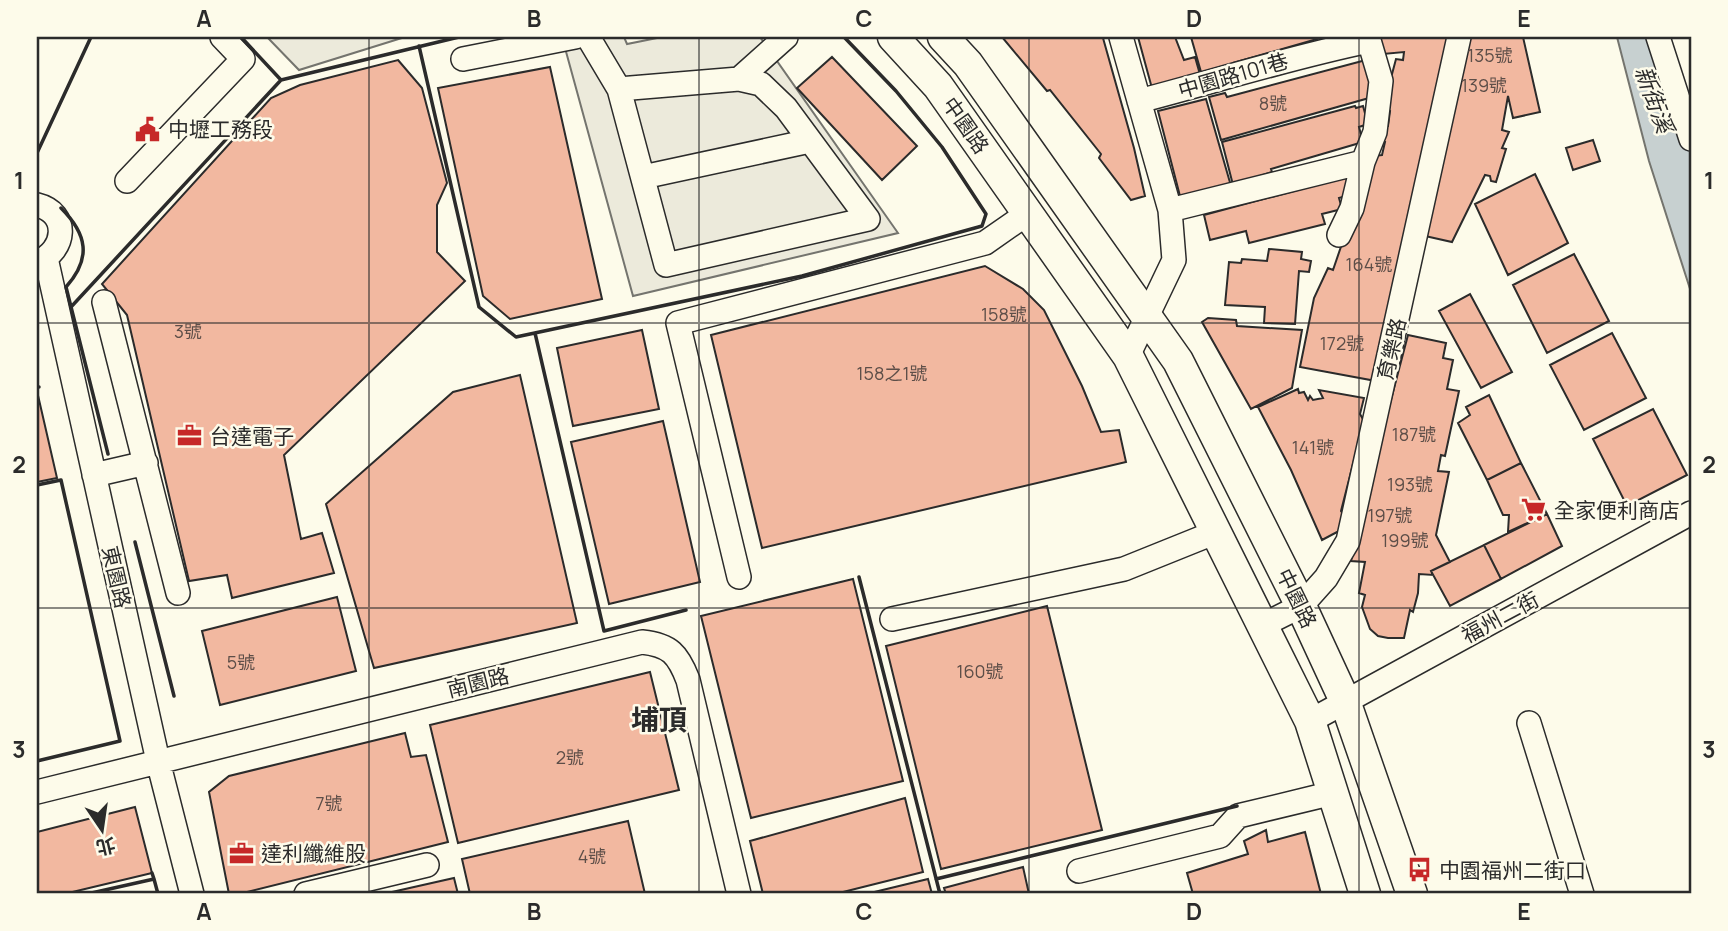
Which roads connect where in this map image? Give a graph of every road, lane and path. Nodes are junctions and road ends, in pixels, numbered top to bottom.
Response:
1 (222, 37) edge
2 (575, 37) edge
3 (588, 37) edge
4 (786, 37) edge
5 (893, 37) edge
6 (943, 37) edge
7 (1121, 37) edge
8 (1459, 37) edge
9 (1658, 37) edge
10 (1368, 39) edge
11 (463, 59) dead end
12 (739, 79) junction
13 (619, 89) junction
14 (1139, 101) junction
15 (1691, 139) edge
16 (810, 141) junction
17 (1363, 162) junction
18 (643, 177) junction
19 (127, 181) dead end
20 (37, 205) edge
21 (1170, 210) junction
22 (1028, 213) junction
23 (1339, 234) dead end
24 (41, 260) edge
25 (104, 302) dead end
26 (1147, 317) junction
27 (1128, 356) junction
28 (146, 463) junction
29 (94, 475) junction
30 (1691, 513) edge
31 (1216, 532) junction
32 (739, 577) dead end
33 (178, 593) dead end
34 (1301, 606) junction
35 (892, 619) dead end
36 (1263, 625) junction
37 (1345, 701) junction
38 (1310, 721) junction
39 (1529, 723) dead end
40 (159, 761) junction
41 (37, 792) edge
42 (1333, 793) junction
43 (427, 865) dead end
44 (1079, 872) dead end
45 (192, 894) edge
46 (306, 894) edge
47 (740, 894) edge
48 (1365, 894) edge
49 (1412, 894) edge
50 (1582, 894) edge

1 - 19 street
2 - 11 street
3 - 13 street
4 - 12 street
5 - 22 main road, 中園路
6 - 26 main road, 中園路
7 - 14 street
8 - 34 street, 育樂路
9 - 15 street
10 - 14 street, 中園路101巷
10 - 17 street
12 - 13 street
12 - 16 street
13 - 18 street
14 - 21 street
16 - 18 street
16 - 18 street
17 - 21 street
17 - 23 street
20 - 24 street, 東園路
21 - 26 street
22 - 27 main road, 中園路
22 - 32 street
24 - 29 street, 東園路
25 - 28 street
26 - 27 street
26 - 34 main road, 中園路
27 - 31 main road, 中園路
28 - 29 street
28 - 33 street
29 - 40 street, 東園路
30 - 37 street, 福州二街
31 - 35 street
31 - 36 main road, 中園路
34 - 36 street, 育樂路
34 - 37 main road, 中園路
36 - 38 main road, 中園路
37 - 38 street, 福州二街
37 - 49 main road, 中園路
38 - 42 main road, 中園路
39 - 50 street
40 - 41 street, 南園路
40 - 45 street, 東園路
40 - 47 street, 南園路
42 - 44 street
42 - 48 main road, 中園路
43 - 46 street

